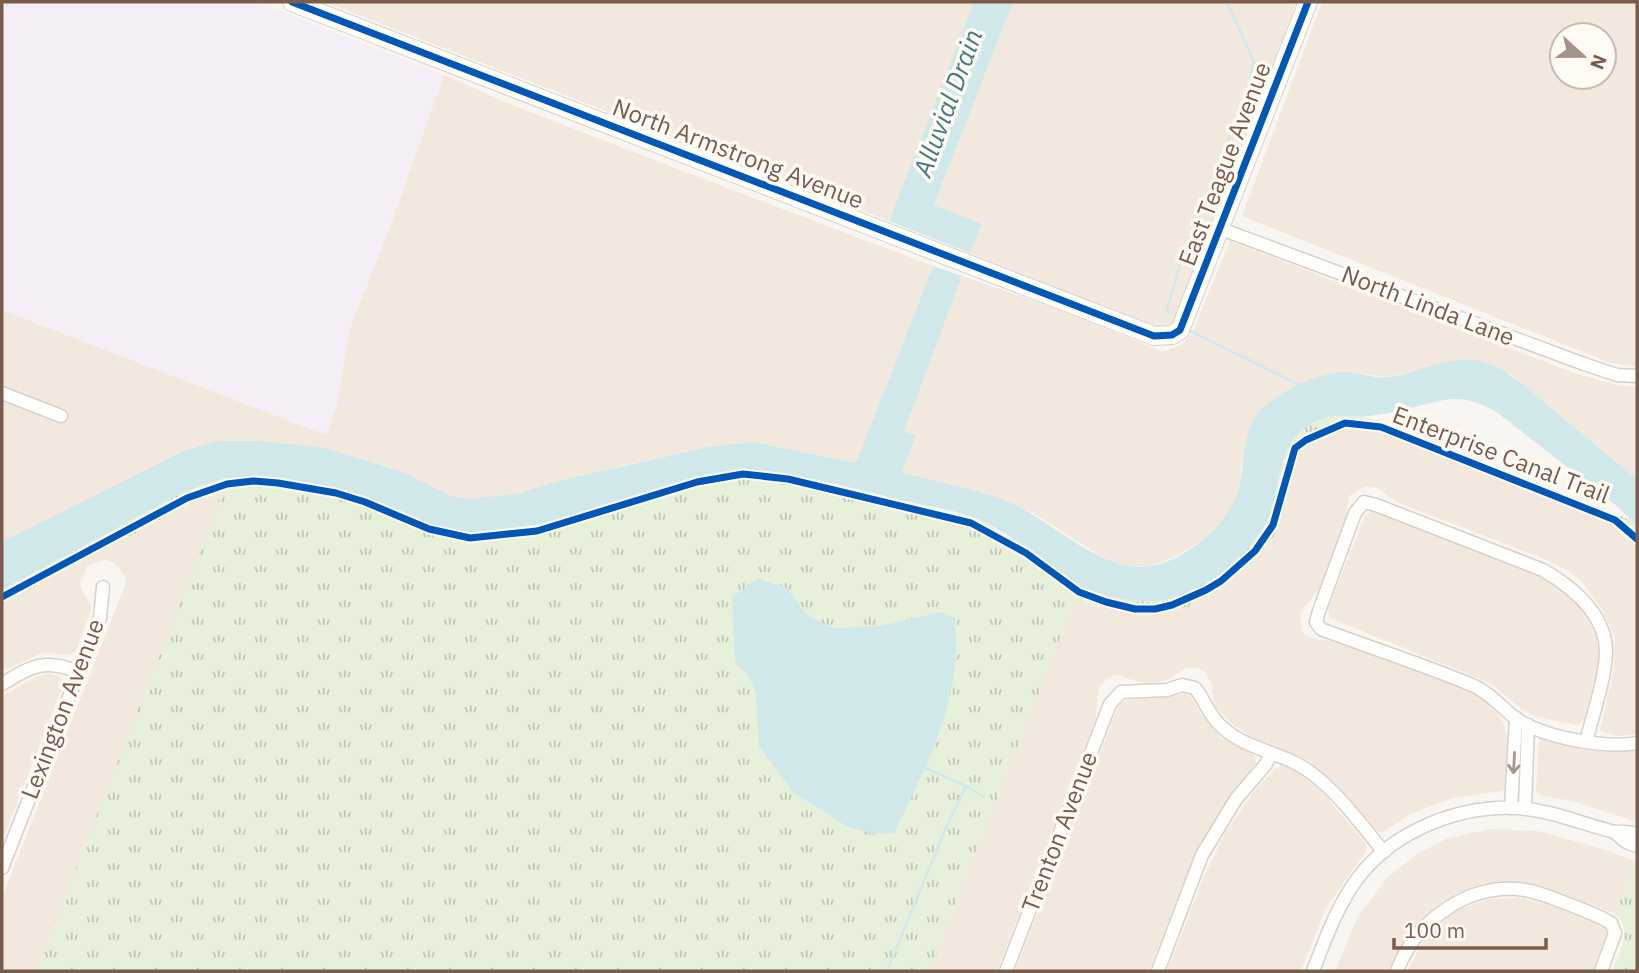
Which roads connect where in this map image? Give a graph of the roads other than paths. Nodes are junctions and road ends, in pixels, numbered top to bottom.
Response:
1 (292, 2) edge
2 (1308, 2) edge
3 (1221, 229) junction
4 (1170, 335) joint
5 (1637, 376) edge
6 (2, 393) edge
7 (61, 416) dead end
8 (103, 587) dead end
9 (79, 672) junction
10 (2, 684) edge
11 (1516, 718) junction
12 (1528, 725) junction
13 (1586, 742) junction
14 (1637, 743) edge
15 (1272, 753) junction
16 (1511, 808) junction
17 (1525, 809) junction
18 (1614, 832) junction
19 (1637, 834) edge
20 (1637, 846) edge
21 (1384, 852) junction
22 (2, 868) edge
23 (1006, 971) edge
24 (1157, 971) edge
25 (1313, 971) edge
26 (1397, 971) edge
27 (1601, 971) edge

1 - 4 street, North Armstrong Avenue
2 - 3 street, East Teague Avenue
3 - 4 street, East Teague Avenue
3 - 5 street, North Linda Lane
6 - 7 street
8 - 9 street, Lexington Avenue
9 - 10 street
9 - 22 street, Lexington Avenue
11 - 12 street
11 - 13 street
11 -> 16 street
12 - 13 street
12 - 17 street
13 - 14 street
15 - 21 street
15 - 23 street, Trenton Avenue
15 - 24 street
16 - 17 street
16 - 21 street
17 - 18 street
18 - 19 street
18 - 20 street
21 - 25 street
26 - 27 street

